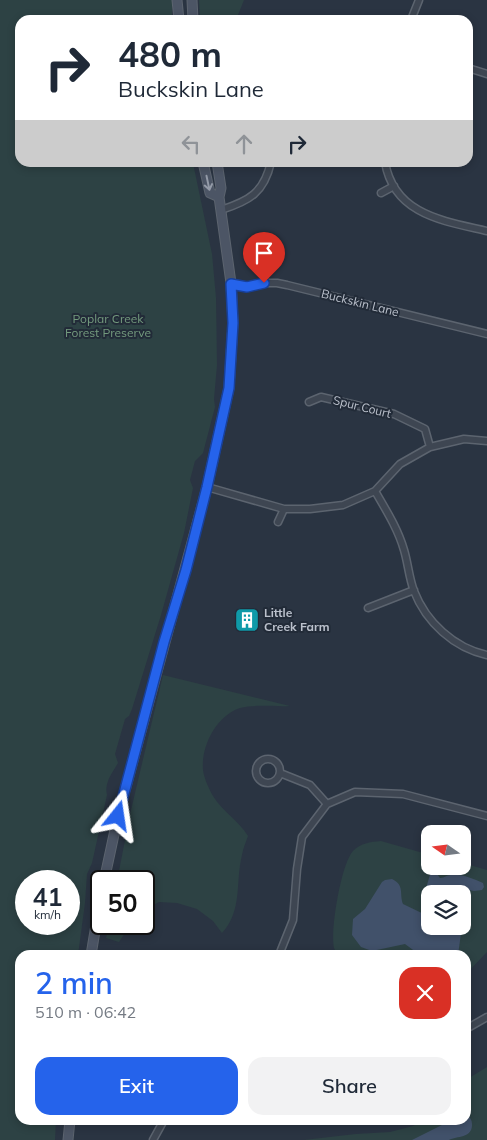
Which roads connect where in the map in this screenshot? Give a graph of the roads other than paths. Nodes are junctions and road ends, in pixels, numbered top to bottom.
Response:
1 (177, 0) edge
2 (192, 0) edge
3 (419, 0) edge
4 (178, 15) edge
5 (193, 15) edge
6 (413, 15) edge
7 (473, 70) edge
8 (487, 74) edge
9 (205, 167) edge
10 (218, 167) edge
11 (270, 167) edge
12 (386, 167) edge
13 (394, 186) junction
14 (380, 193) dead end
15 (219, 198) junction
16 (221, 210) junction
17 (487, 231) edge
18 (231, 284) junction
19 (487, 334) edge
20 (310, 402) dead end
21 (487, 441) edge
22 (430, 447) junction
23 (207, 487) junction
24 (375, 491) junction
25 (284, 509) junction
26 (278, 522) dead end
27 (414, 590) junction
28 (368, 608) dead end
29 (487, 655) edge
30 (280, 773) dead end
31 (327, 804) junction
32 (487, 816) edge
33 (106, 870) edge
34 (94, 935) edge
35 (92, 950) edge
36 (281, 950) edge
37 (487, 1017) edge
38 (471, 1026) edge
39 (70, 1125) edge
40 (161, 1125) edge
41 (68, 1140) edge
42 (152, 1140) edge

1 - 4 main road
2 - 5 main road
3 - 6 street
7 - 8 street
9 -> 15 main road
10 - 15 main road
11 - 16 street
12 - 13 street
13 - 14 street
13 - 17 street
15 - 16 main road
16 - 18 main road
18 - 19 street, Buckskin Lane
18 - 23 main road
20 - 22 street, Spur Court
21 - 22 street
22 - 24 street
23 - 25 street
23 - 33 main road
24 - 25 street
24 - 27 street
25 - 26 street
27 - 28 street
27 - 29 street
30 - 31 street
31 - 32 street
31 - 36 street
34 - 35 main road
37 - 38 street
39 - 41 main road
40 - 42 street

